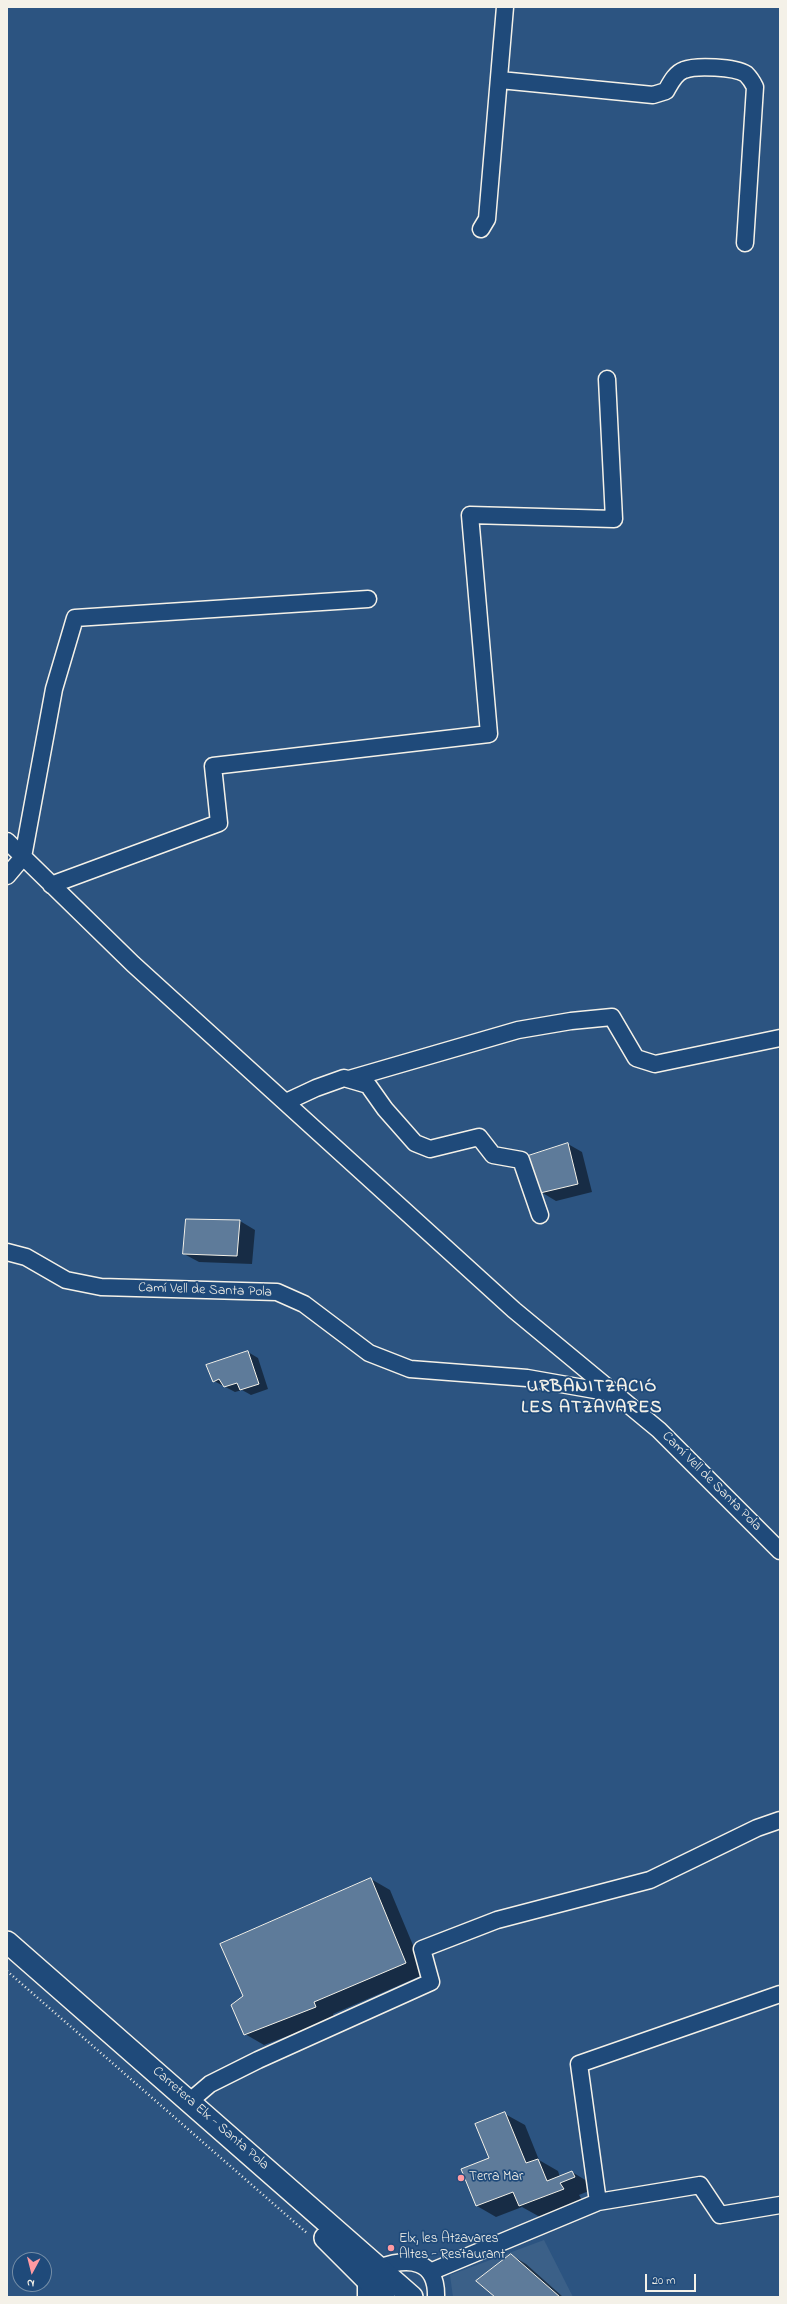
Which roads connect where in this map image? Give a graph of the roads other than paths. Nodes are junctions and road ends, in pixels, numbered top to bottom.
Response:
1 (505, 7) edge
2 (500, 80) junction
3 (481, 229) dead end
4 (745, 243) dead end
5 (607, 379) dead end
6 (368, 599) dead end
7 (7, 841) edge
8 (23, 857) junction
9 (7, 876) edge
10 (50, 885) junction
11 (780, 1038) edge
12 (349, 1079) junction
13 (286, 1102) junction
14 (540, 1215) dead end
15 (7, 1252) edge
16 (612, 1393) junction
17 (780, 1551) edge
18 (780, 1820) edge
19 (7, 1942) edge
20 (7, 1958) edge
21 (780, 1994) edge
22 (190, 2101) junction
23 (598, 2202) junction
24 (780, 2205) edge
25 (430, 2272) junction
26 (370, 2282) edge
27 (384, 2297) edge
28 (412, 2297) edge
29 (436, 2297) edge

1 - 2 street
2 - 3 street
2 - 4 street
5 - 10 street
6 - 8 street
7 - 8 street
8 - 9 street
8 - 10 street
10 - 13 street
11 - 12 street
12 - 13 street
12 - 14 street
13 - 16 street
15 - 16 street, Camí Vell de Santa Pola
16 - 17 street, Camí Vell de Santa Pola
18 - 22 street
19 - 22 main road, Carretera Elx - Santa Pola
20 - 26 main road, Carretera Elx - Santa Pola
21 - 23 street
22 - 26 main road, Carretera Elx - Santa Pola
23 - 24 street
23 - 25 street
25 - 26 street
25 - 29 street
26 - 27 main road, Carretera Elx - Santa Pola
26 - 28 main road, Carretera Elx - Santa Pola

